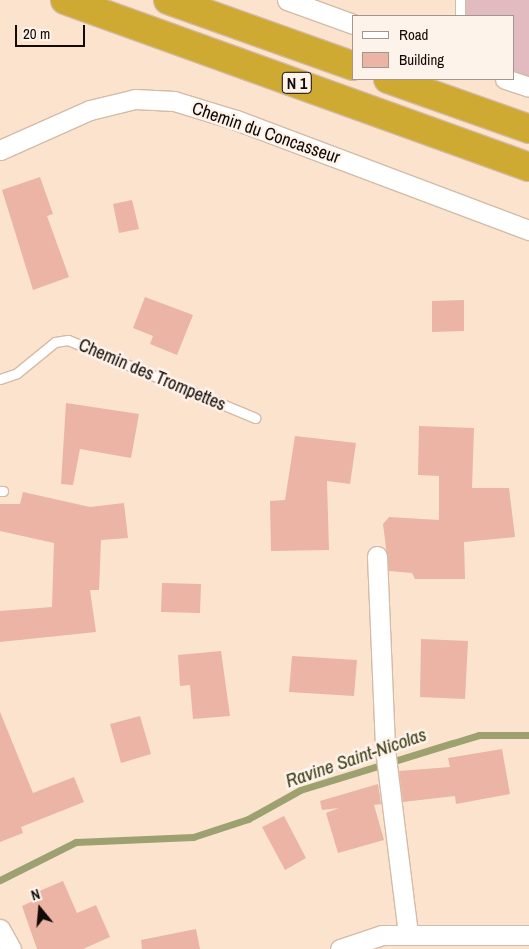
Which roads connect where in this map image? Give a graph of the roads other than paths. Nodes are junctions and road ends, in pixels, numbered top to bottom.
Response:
1 (65, 0) edge
2 (168, 0) edge
3 (288, 0) edge
4 (460, 0) edge
5 (460, 15) edge
6 (352, 24) edge
7 (352, 66) edge
8 (391, 80) edge
9 (508, 80) edge
10 (529, 87) edge
11 (529, 129) edge
12 (0, 150) edge
13 (529, 167) edge
14 (529, 230) edge
15 (0, 379) edge
16 (255, 418) dead end
17 (377, 556) dead end
18 (0, 929) edge
19 (408, 934) junction
20 (529, 935) edge
21 (11, 949) edge
22 (340, 949) edge

1 - 13 highway, N 1
2 - 7 highway, N 1
3 - 6 street
4 - 5 lane
8 - 11 highway
9 - 10 street
12 - 14 street, Chemin du Concasseur
15 - 16 lane, Chemin des Trompettes
17 - 19 street
18 - 21 street
19 - 20 street
19 - 22 street

